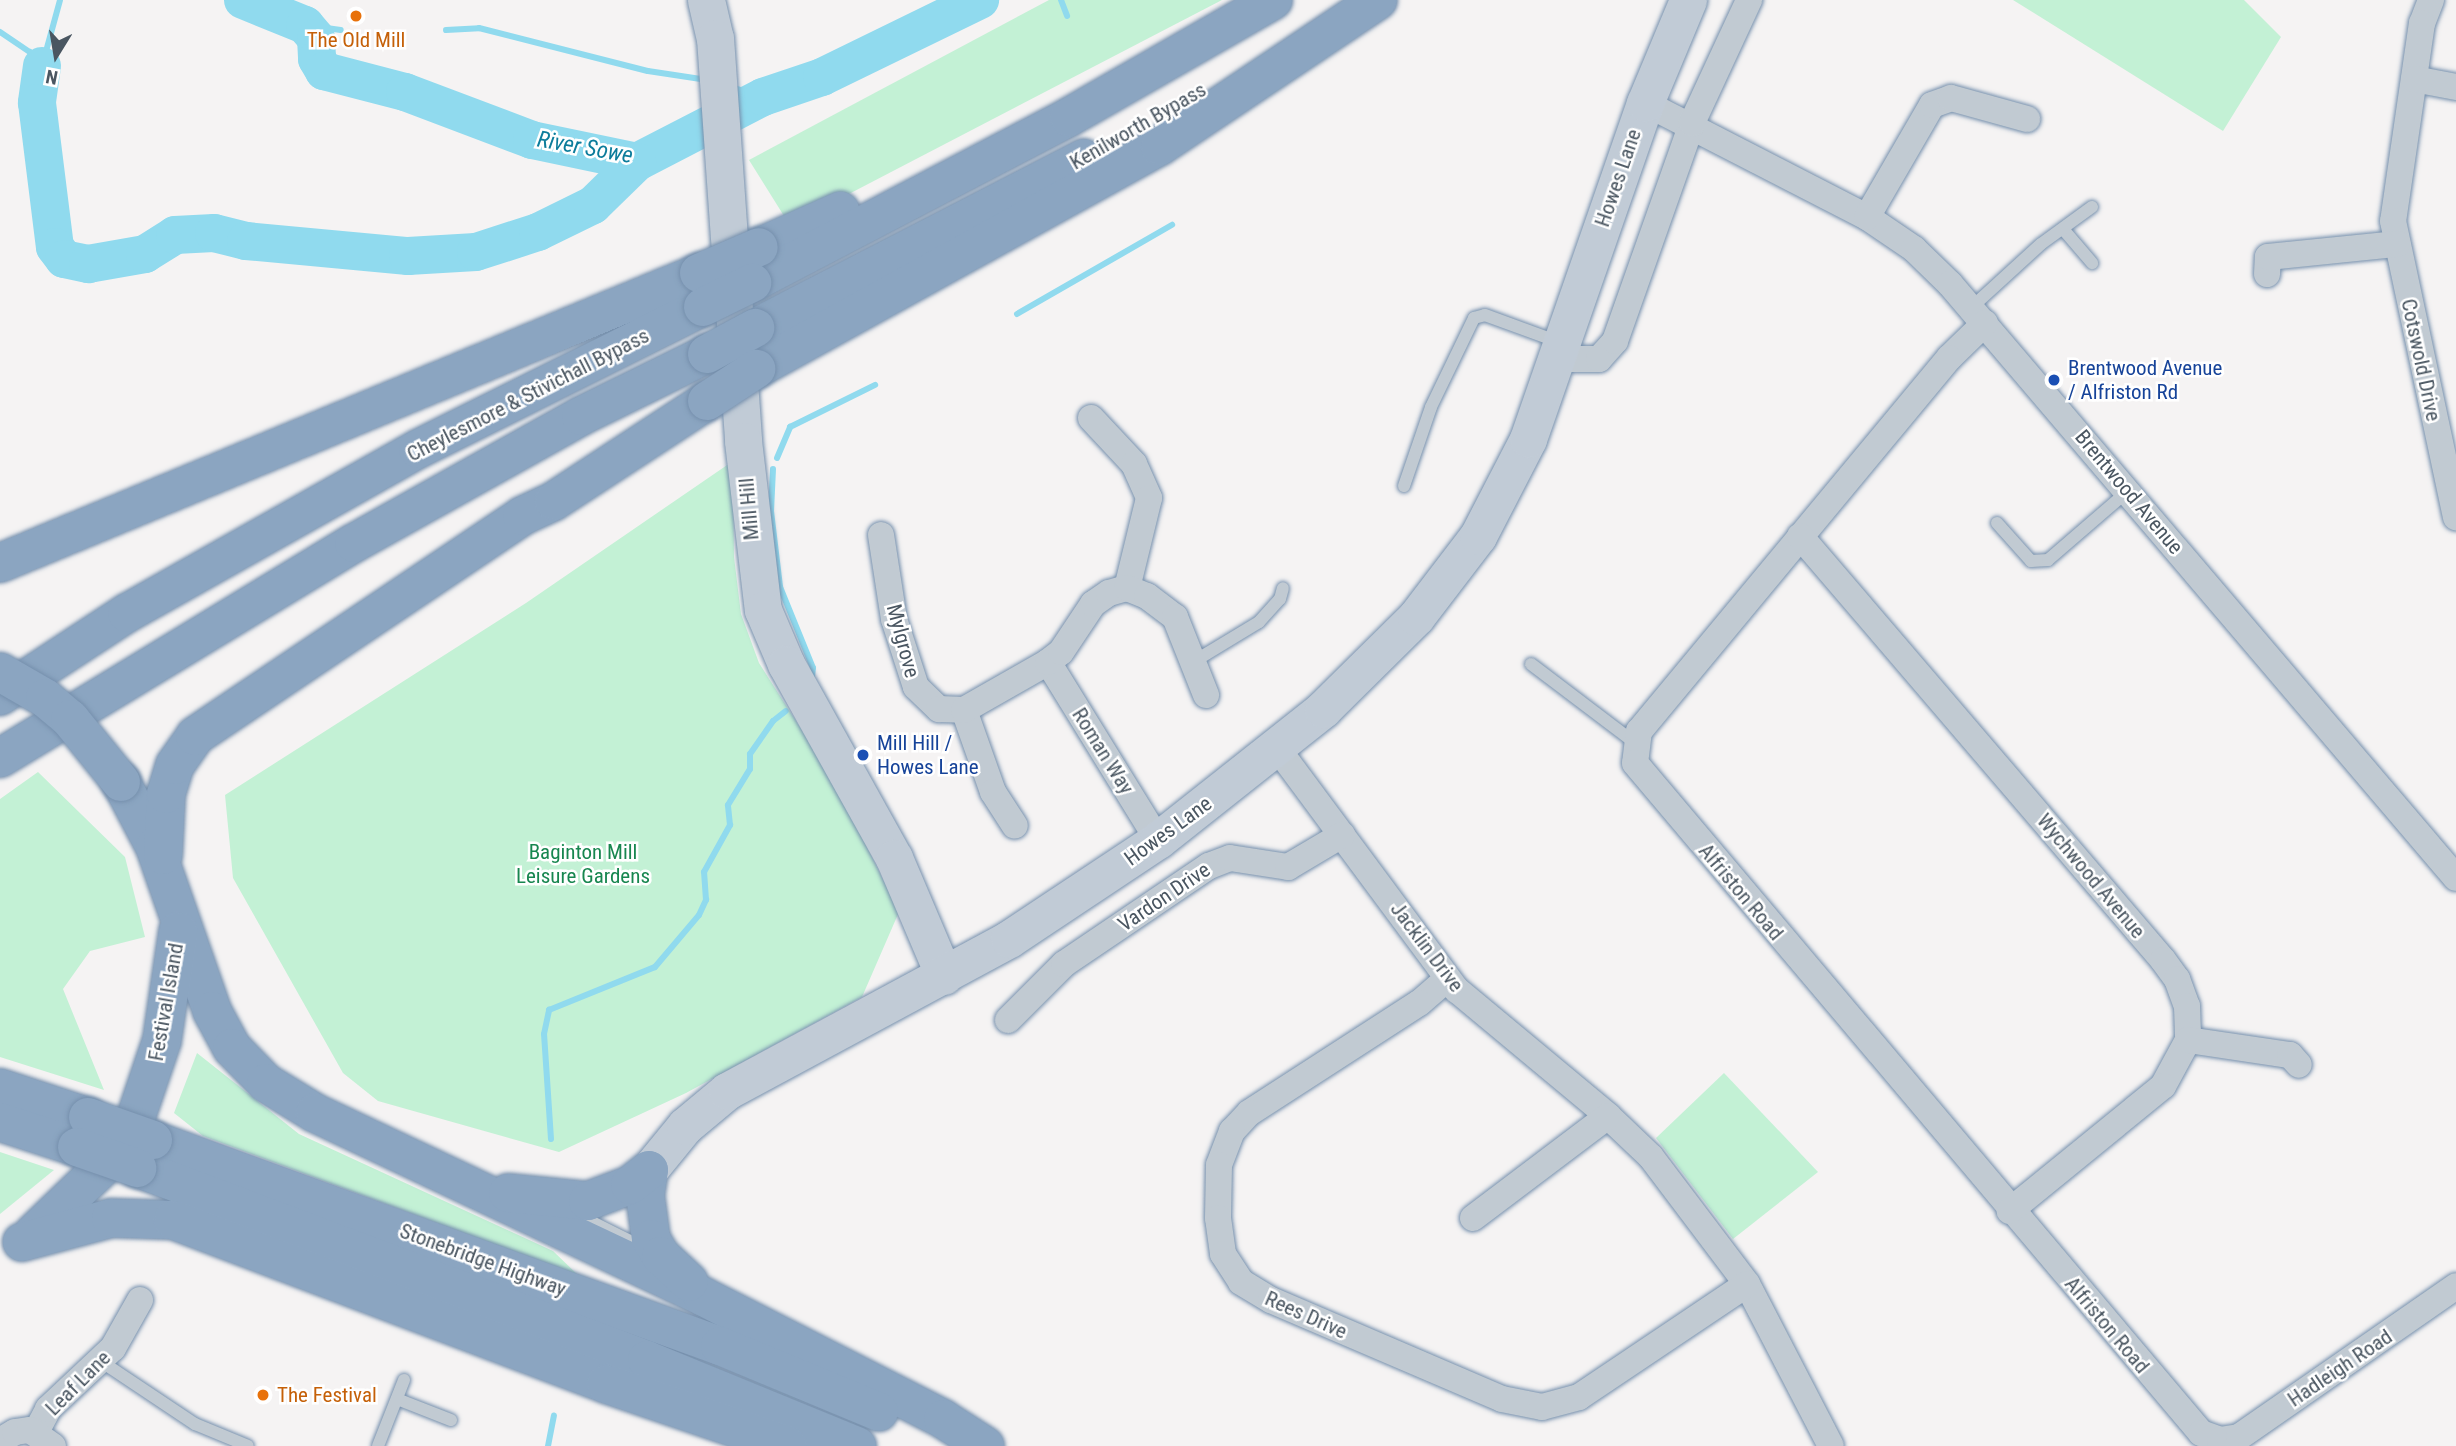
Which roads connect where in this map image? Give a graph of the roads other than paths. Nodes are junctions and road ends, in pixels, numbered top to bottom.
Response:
1 (706, 0) edge
2 (1272, 0) edge
3 (1347, 0) edge
4 (1378, 0) edge
5 (1688, 0) edge
6 (1749, 0) edge
7 (2431, 0) edge
8 (2414, 79) junction
9 (2456, 87) edge
10 (1645, 103) junction
11 (1069, 117) joint
12 (2027, 119) dead end
13 (1692, 123) junction
14 (2092, 207) dead end
15 (1867, 217) junction
16 (2063, 229) junction
17 (924, 242) joint
18 (2397, 244) junction
19 (2091, 263) dead end
20 (2267, 274) dead end
21 (701, 290) junction
22 (1978, 315) junction
23 (755, 351) junction
24 (1561, 352) junction
25 (707, 379) junction
26 (1091, 418) dead end
27 (1404, 486) dead end
28 (2128, 491) junction
29 (2456, 517) edge
30 (1997, 523) dead end
31 (880, 535) dead end
32 (1800, 536) junction
33 (0, 563) edge
34 (1127, 588) junction
35 (1283, 588) dead end
36 (1048, 662) junction
37 (1193, 662) junction
38 (1531, 664) dead end
39 (0, 672) edge
40 (1206, 695) dead end
41 (0, 696) edge
42 (964, 709) junction
43 (1635, 743) junction
44 (1277, 748) junction
45 (0, 758) edge
46 (1015, 826) dead end
47 (1342, 835) junction
48 (1158, 840) junction
49 (162, 872) junction
50 (2456, 878) edge
51 (178, 922) junction
52 (944, 976) junction
53 (1447, 979) junction
54 (1008, 1020) dead end
55 (2188, 1040) junction
56 (2299, 1066) dead end
57 (0, 1088) edge
58 (1608, 1116) junction
59 (0, 1122) edge
60 (83, 1132) junction
61 (145, 1154) junction
62 (649, 1170) junction
63 (475, 1190) junction
64 (546, 1199) junction
65 (2010, 1211) junction
66 (1473, 1219) dead end
67 (11, 1248) edge
68 (661, 1256) junction
69 (1747, 1284) junction
70 (2456, 1286) edge
71 (702, 1296) junction
72 (140, 1300) dead end
73 (102, 1362) junction
74 (404, 1380) dead end
75 (397, 1399) junction
76 (451, 1420) dead end
77 (44, 1439) edge
78 (0, 1441) edge
79 (2219, 1443) edge
80 (248, 1446) edge
81 (377, 1446) edge
82 (788, 1446) edge
83 (857, 1446) edge
84 (961, 1446) edge
85 (985, 1446) edge
86 (1831, 1446) edge

1 - 52 main road, Mill Hill
2 - 11 highway, Kenilworth Bypass
3 - 17 highway, Kenilworth Bypass
4 - 23 highway
5 - 10 main road, Howes Lane
6 - 13 street
7 - 8 street, Cotswold Drive
8 - 9 street
8 - 18 street, Cotswold Drive
10 - 13 street, Brentwood Avenue
10 - 24 main road, Howes Lane
11 - 21 highway, Cheylesmore & Stivichall Bypass, bridge
12 - 15 street
13 - 15 street, Brentwood Avenue
13 - 24 street
14 - 16 lane
15 - 22 street, Brentwood Avenue
16 - 19 lane
16 - 22 lane
17 - 23 highway, Cheylesmore & Stivichall Bypass
18 - 20 street
18 - 29 street, Cotswold Drive
21 - 33 highway
21 - 41 highway, Cheylesmore & Stivichall Bypass
22 - 28 street, Brentwood Avenue
22 - 32 street
23 - 25 highway, Cheylesmore & Stivichall Bypass, bridge
24 - 27 lane
24 - 44 main road, Howes Lane
25 - 45 highway, Cheylesmore & Stivichall Bypass
25 - 49 highway
26 - 34 street
28 - 30 lane
28 - 50 street, Brentwood Avenue
31 - 42 street, Mylgrove
32 - 43 street
32 - 55 street, Wychwood Avenue
34 - 36 street
34 - 37 street
35 - 37 lane
36 - 42 street
36 - 48 street, Roman Way
37 - 40 street
38 - 43 lane
39 - 49 highway, Festival Island, bridge
42 - 46 street
43 - 65 street, Alfriston Road
44 - 47 street, Jacklin Drive
44 - 48 main road, Howes Lane
47 - 53 street, Jacklin Drive
47 - 54 street, Vardon Drive
48 - 52 main road, Howes Lane
49 - 51 highway, Festival Island
51 - 63 highway
51 - 67 highway, Festival Island
52 - 62 main road, Howes Lane
53 - 58 street, Jacklin Drive
53 - 69 street, Rees Drive
55 - 56 street
55 - 65 street, Wychwood Avenue
57 - 60 highway, Stonebridge Highway
58 - 66 street
58 - 69 street, Jacklin Drive
59 - 60 highway, Stonebridge Highway
60 - 61 highway, Stonebridge Highway, bridge
61 - 83 highway, Stonebridge Highway
61 - 84 highway, Stonebridge Highway
62 - 64 highway
62 - 68 highway
63 - 64 highway
63 - 71 highway
64 - 68 lane
65 - 79 street, Alfriston Road
67 - 82 highway
68 - 71 highway
69 - 86 street, Jacklin Drive
70 - 79 street, Hadleigh Road
71 - 85 highway
72 - 73 street, Leaf Lane
73 - 77 street, Leaf Lane
73 - 80 lane
74 - 75 lane
75 - 76 lane
75 - 81 lane
77 - 78 street, Leaf Lane

